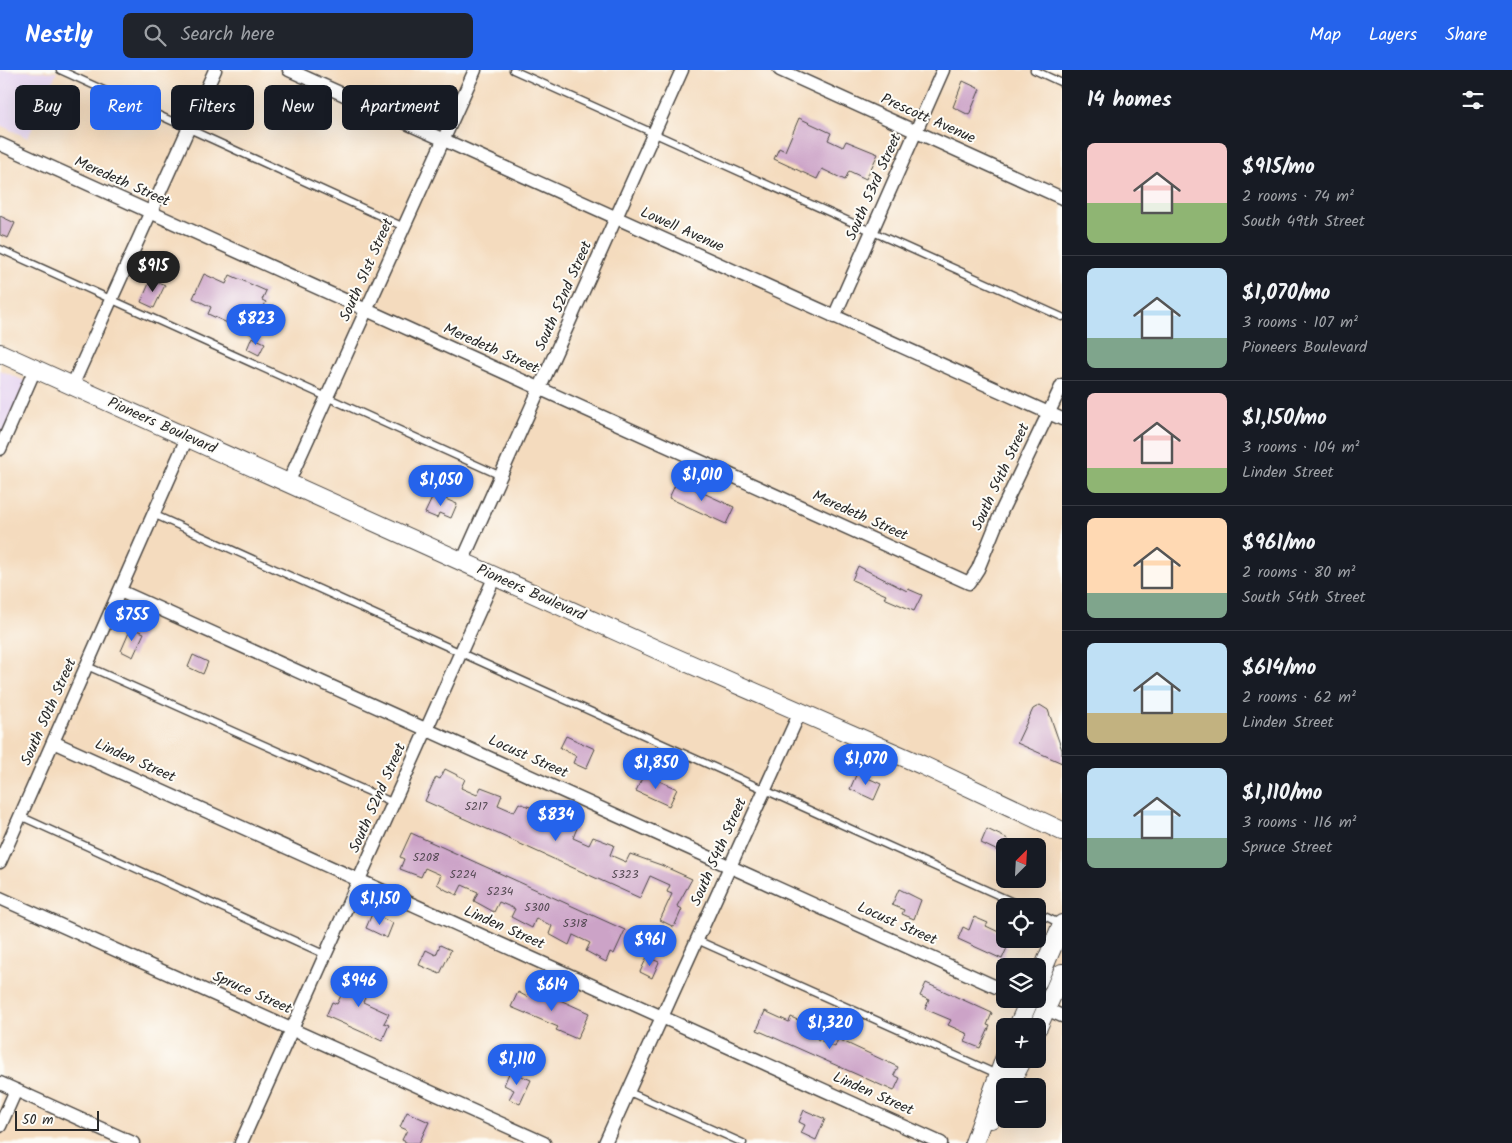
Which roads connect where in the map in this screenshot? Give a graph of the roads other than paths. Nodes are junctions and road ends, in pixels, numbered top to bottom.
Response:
1 (60, 70) edge
2 (215, 70) edge
3 (289, 70) edge
4 (475, 70) edge
5 (513, 70) edge
6 (682, 70) edge
7 (780, 70) edge
8 (944, 70) edge
9 (1034, 70) edge
10 (1062, 83) edge
11 (208, 85) edge
12 (171, 121) edge
13 (188, 130) edge
14 (190, 130) edge
15 (916, 132) junction
16 (654, 133) junction
17 (444, 139) junction
18 (0, 144) edge
19 (1062, 198) edge
20 (150, 212) junction
21 (617, 218) junction
22 (404, 227) junction
23 (871, 232) junction
24 (0, 249) edge
25 (111, 299) junction
26 (366, 310) junction
27 (834, 317) junction
28 (1062, 317) edge
29 (0, 353) edge
30 (35, 369) junction
31 (1062, 385) edge
32 (72, 386) junction
33 (540, 389) junction
34 (327, 397) junction
35 (1049, 413) junction
36 (1062, 419) edge
37 (187, 438) junction
38 (0, 449) edge
39 (500, 476) junction
40 (288, 483) junction
41 (153, 514) junction
42 (462, 562) junction
43 (495, 576) junction
44 (969, 583) joint
45 (120, 590) junction
46 (460, 653) junction
47 (87, 666) junction
48 (800, 712) junction
49 (426, 729) junction
50 (53, 742) junction
51 (764, 790) junction
52 (394, 803) junction
53 (20, 816) junction
54 (1062, 831) edge
55 (0, 862) edge
56 (730, 866) junction
57 (359, 880) junction
58 (0, 898) edge
59 (1004, 898) edge
60 (1046, 917) edge
61 (1062, 924) edge
62 (697, 940) junction
63 (326, 955) junction
64 (1046, 962) edge
65 (1062, 973) edge
66 (996, 986) edge
67 (1046, 1009) junction
68 (1062, 1016) edge
69 (662, 1017) junction
70 (1042, 1018) edge
71 (293, 1030) junction
72 (1015, 1068) edge
73 (1000, 1078) edge
74 (1006, 1078) edge
75 (0, 1083) edge
76 (16, 1090) junction
77 (629, 1092) junction
78 (996, 1097) edge
79 (996, 1109) edge
80 (0, 1126) edge
81 (133, 1143) edge
82 (241, 1143) edge
83 (544, 1143) edge
84 (605, 1143) edge
85 (743, 1143) edge
86 (941, 1143) edge
87 (975, 1143) edge

1 - 12 lane
2 - 11 street
3 - 17 street, Lowell Avenue
4 - 17 street, South 51st Street
5 - 16 lane
6 - 16 street, South 52nd Street
7 - 15 street, Prescott Avenue
8 - 15 street, South 53rd Street
9 - 10 lane
13 - 20 street
14 - 22 lane
15 - 19 street, Prescott Avenue
15 - 23 street, South 53rd Street
16 - 21 street, South 52nd Street
16 - 23 lane
17 - 21 street, Lowell Avenue
17 - 22 street, South 51st Street
18 - 20 street, Meredeth Street
20 - 25 street
20 - 26 street, Meredeth Street
21 - 27 street, Lowell Avenue
21 - 33 street, South 52nd Street
22 - 26 street, South 51st Street
23 - 27 street, South 53rd Street
23 - 28 lane
24 - 25 lane
25 - 32 street
25 - 34 lane
26 - 33 street, Meredeth Street
26 - 34 street, South 51st Street
27 - 35 street, Lowell Avenue
29 - 30 main road, Pioneers Boulevard
30 - 32 main road, Pioneers Boulevard
30 - 38 street
31 - 35 street, South 54th Street
32 - 37 main road, Pioneers Boulevard
33 - 39 street, South 52nd Street
33 - 44 street, Meredeth Street
34 - 39 lane
34 - 40 street, South 51st Street
35 - 36 street, Lowell Avenue
35 - 44 street, South 54th Street
37 - 40 main road, Pioneers Boulevard
37 - 41 street, South 50th Street
39 - 42 street, South 52nd Street
40 - 42 main road, Pioneers Boulevard
41 - 45 street, South 50th Street
41 - 46 lane
42 - 43 main road, Pioneers Boulevard
43 - 46 street, South 52nd Street
43 - 48 main road, Pioneers Boulevard
45 - 47 street, South 50th Street
45 - 49 street, Locust Street
46 - 49 street, South 52nd Street
46 - 51 lane
47 - 50 street, South 50th Street
47 - 52 lane
48 - 51 street, South 54th Street
48 - 54 main road, Pioneers Boulevard
49 - 52 street, South 52nd Street
49 - 56 street, Locust Street
50 - 53 street, South 50th Street
50 - 57 street, Linden Street
51 - 56 street, South 54th Street
51 - 59 lane
52 - 57 street, South 52nd Street
53 - 55 street, South 50th Street
53 - 63 lane
56 - 62 street, South 54th Street
56 - 66 street, Locust Street
57 - 63 street, South 52nd Street
57 - 69 street, Linden Street
58 - 71 street, Spruce Street
60 - 61 lane
61 - 64 main road
62 - 69 street, South 54th Street
62 - 73 lane
63 - 71 street, South 52nd Street
65 - 67 main road
67 - 68 street
67 - 70 main road
69 - 77 street, South 54th Street
69 - 86 street, Linden Street
71 - 82 street, South 52nd Street
71 - 83 street, Spruce Street
72 - 74 main road
75 - 76 street
76 - 80 street
76 - 81 street
77 - 84 street, South 54th Street
77 - 85 lane
78 - 87 main road
79 - 87 main road

